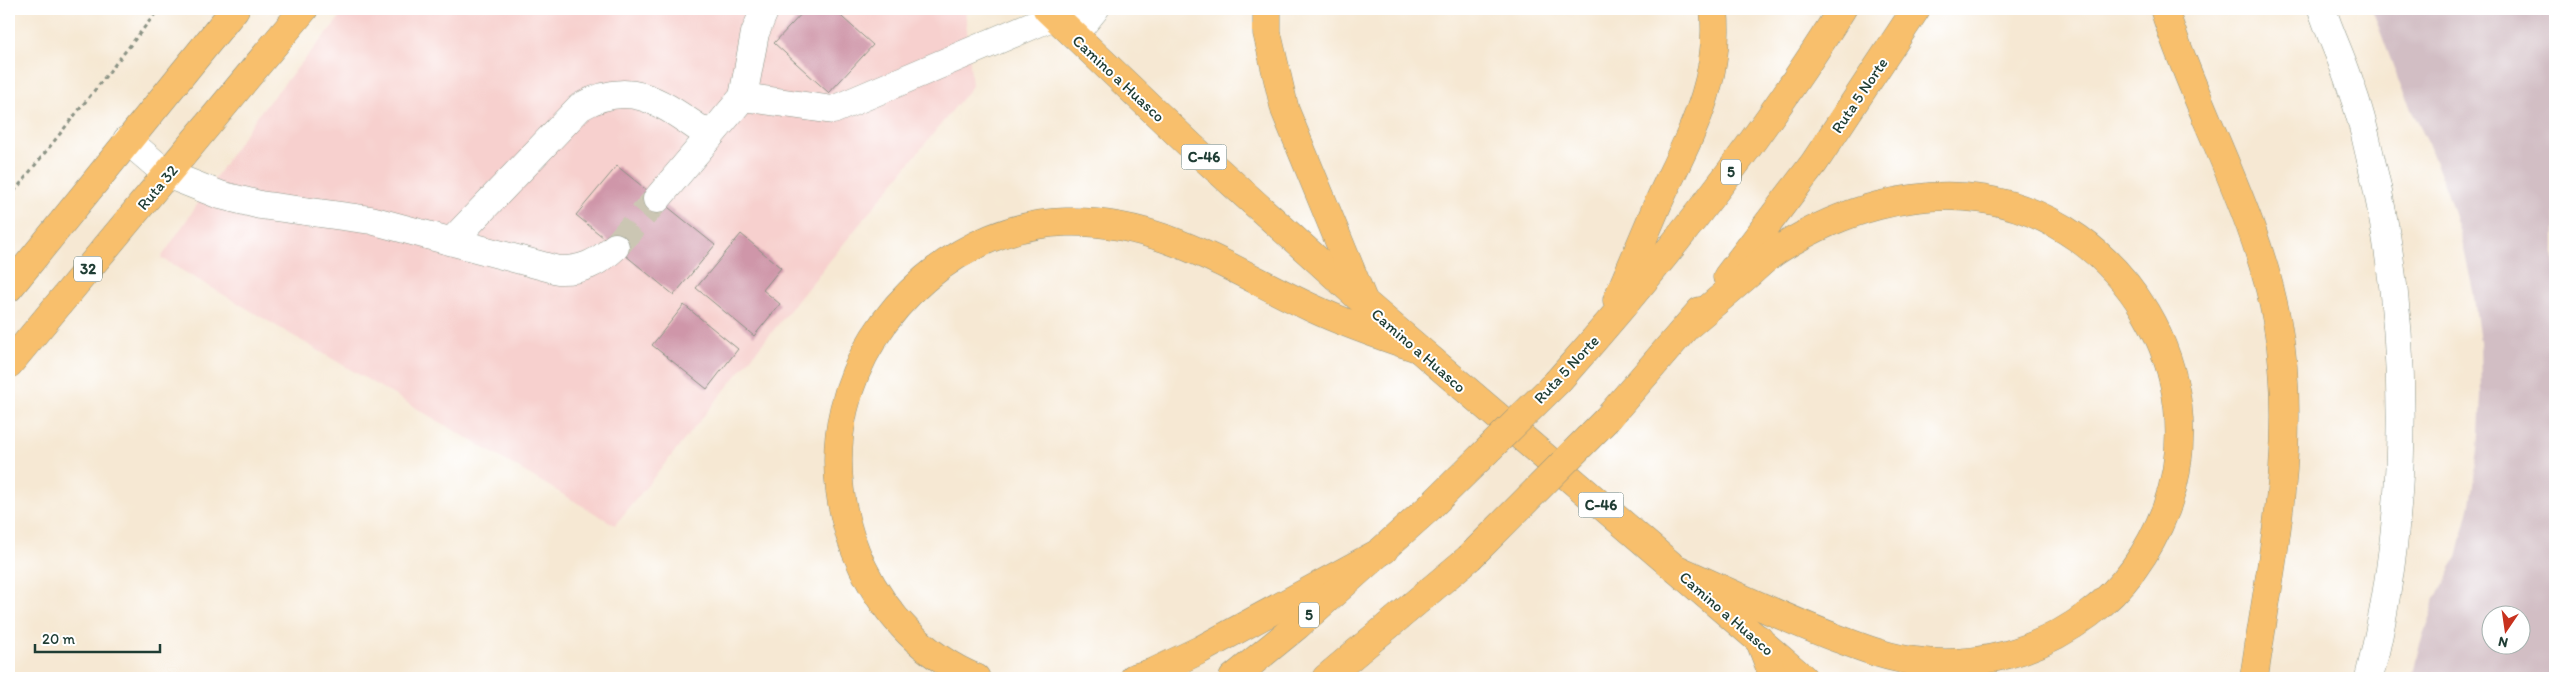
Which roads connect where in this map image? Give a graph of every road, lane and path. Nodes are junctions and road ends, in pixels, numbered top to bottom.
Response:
1 (159, 9) edge
2 (235, 9) edge
3 (304, 9) edge
4 (765, 9) edge
5 (1095, 9) edge
6 (1266, 9) edge
7 (1714, 9) edge
8 (1842, 9) edge
9 (1916, 9) edge
10 (2164, 9) edge
11 (2322, 9) edge
12 (1051, 12) edge
13 (1074, 35) junction
14 (743, 97) junction
15 (710, 136) junction
16 (127, 140) junction
17 (167, 174) junction
18 (9, 198) edge
19 (657, 199) tunnel mouth
20 (452, 241) junction
21 (615, 247) tunnel mouth
22 (9, 288) edge
23 (1364, 302) junction
24 (1690, 324) junction
25 (1607, 326) junction
26 (1416, 348) junction
27 (9, 364) edge
28 (1384, 550) junction
29 (1675, 568) junction
30 (1759, 639) junction
31 (1367, 645) junction
32 (976, 678) edge
33 (1134, 678) edge
34 (1233, 678) edge
35 (1326, 678) edge
36 (1338, 678) edge
37 (1774, 678) edge
38 (1803, 678) edge
39 (2254, 678) edge
40 (2369, 678) edge

1 - 18 path
2 - 16 main road
3 - 17 main road, Ruta 32 / 32
4 - 14 street
5 - 13 street
6 - 23 main road
7 - 25 main road
8 - 25 main road, Ruta 5 Norte / 5
9 - 24 main road, Ruta 5 Norte
10 - 39 main road
11 - 40 street
12 - 13 main road, Camino a Huasco / C-46
12 - 14 street
13 - 23 main road, Camino a Huasco / C-46
14 - 15 street
15 - 19 street
15 - 20 street
16 - 17 street
16 - 22 main road
17 - 20 street
17 - 27 main road, Ruta 32 / 32
20 - 21 street
23 - 26 main road, Camino a Huasco / C-46
24 - 29 main road
24 - 31 main road, Ruta 5 Norte, bridge
25 - 28 main road, Ruta 5 Norte / 5, bridge
26 - 29 main road, Camino a Huasco / C-46
26 - 32 main road
28 - 33 main road
28 - 34 main road, Ruta 5 Norte / 5
29 - 30 main road, Camino a Huasco / C-46
30 - 37 main road
30 - 38 main road, Camino a Huasco / C-46
31 - 35 main road, Ruta 5 Norte
31 - 36 main road

